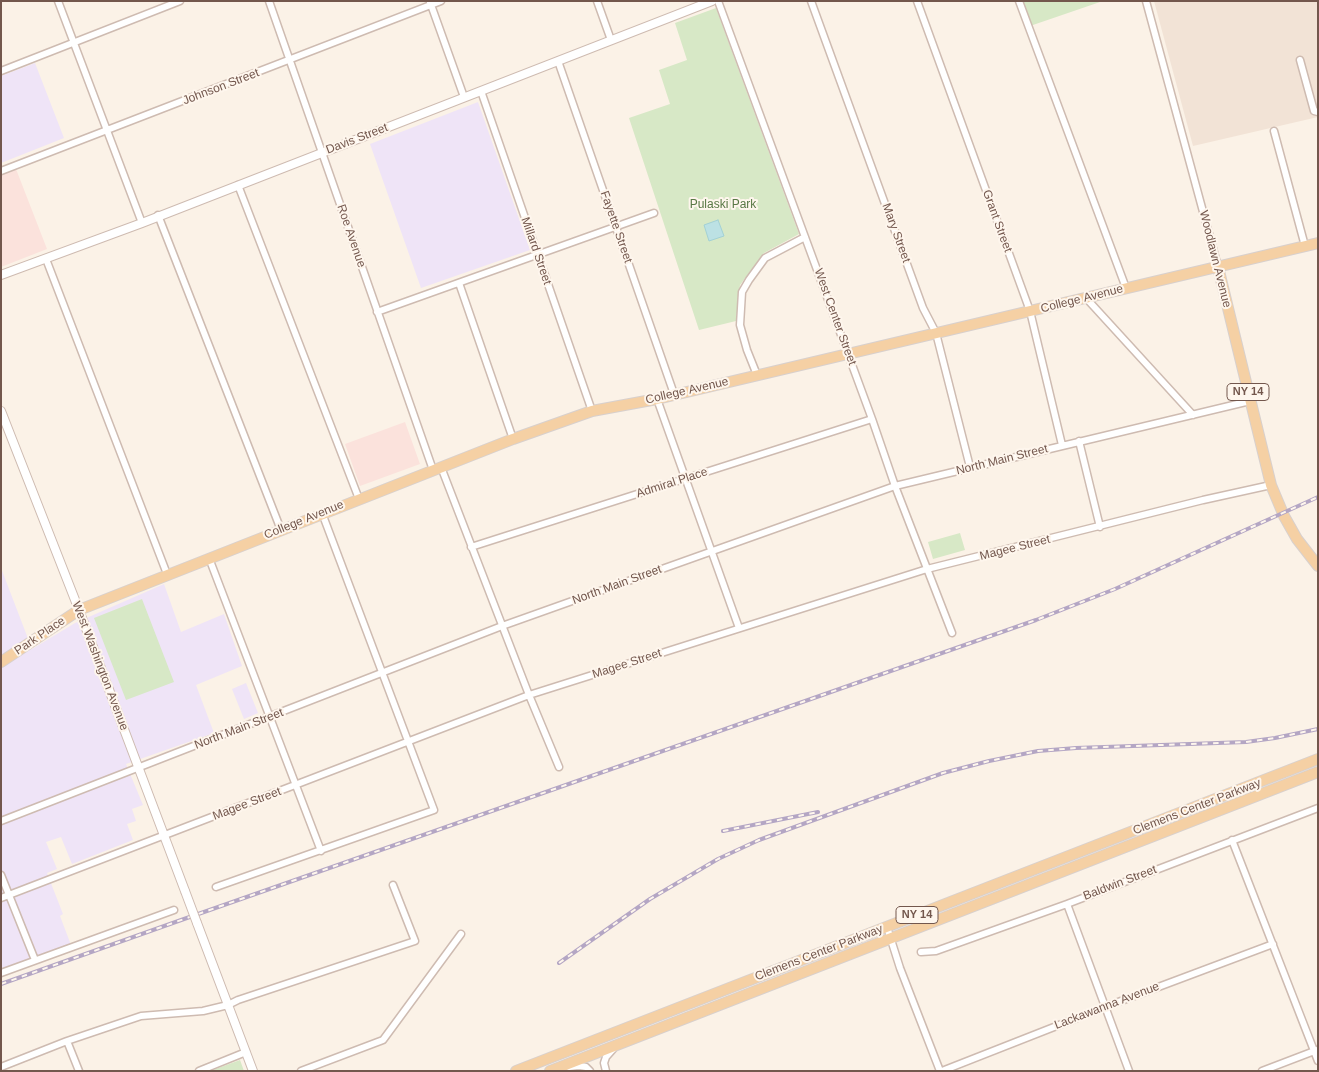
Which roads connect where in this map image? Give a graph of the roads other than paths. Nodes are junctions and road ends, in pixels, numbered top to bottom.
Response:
1 (58, 1) edge
2 (180, 1) edge
3 (269, 1) edge
4 (441, 1) edge
5 (597, 1) edge
6 (712, 1) edge
7 (718, 1) edge
8 (811, 1) edge
9 (917, 1) edge
10 (1019, 1) edge
11 (1146, 1) edge
12 (431, 3) edge
13 (611, 40) junction
14 (74, 42) junction
15 (289, 60) junction
16 (1300, 60) dead end
17 (558, 61) junction
18 (1, 71) edge
19 (481, 91) junction
20 (464, 98) junction
21 (1318, 112) edge
22 (106, 131) junction
23 (1274, 131) dead end
24 (322, 153) junction
25 (1, 171) edge
26 (238, 185) junction
27 (654, 213) dead end
28 (158, 215) junction
29 (142, 223) junction
30 (616, 227) junction
31 (805, 237) junction
32 (1318, 243) edge
33 (1305, 246) junction
34 (537, 255) junction
35 (46, 259) junction
36 (1218, 266) junction
37 (1, 275) edge
38 (459, 283) junction
39 (1126, 288) junction
40 (1086, 298) junction
41 (377, 312) junction
42 (1030, 312) junction
43 (936, 333) junction
44 (848, 354) junction
45 (757, 375) junction
46 (674, 394) junction
47 (657, 399) junction
48 (1250, 401) junction
49 (1, 411) edge
50 (592, 411) junction
51 (1193, 414) junction
52 (872, 419) junction
53 (513, 439) junction
54 (1079, 441) junction
55 (1062, 445) junction
56 (970, 467) junction
57 (437, 468) junction
58 (686, 479) junction
59 (1270, 485) junction
60 (895, 486) junction
61 (359, 499) junction
62 (322, 513) junction
63 (1100, 527) junction
64 (281, 530) junction
65 (472, 547) junction
66 (712, 552) junction
67 (209, 558) junction
68 (1318, 566) edge
69 (928, 569) junction
70 (167, 574) junction
71 (79, 610) junction
72 (502, 626) junction
73 (739, 628) junction
74 (952, 633) dead end
75 (1, 662) edge
76 (382, 673) junction
77 (529, 695) junction
78 (270, 717) junction
79 (408, 742) junction
80 (1318, 759) edge
81 (559, 767) dead end
82 (139, 769) junction
83 (1318, 772) edge
84 (296, 785) junction
85 (1318, 808) edge
86 (1, 821) edge
87 (164, 837) junction
88 (1232, 840) junction
89 (321, 851) junction
90 (1, 875) edge
91 (393, 885) dead end
92 (216, 887) dead end
93 (9, 895) junction
94 (1, 898) edge
95 (1067, 904) junction
96 (174, 910) dead end
97 (887, 927) junction
98 (461, 934) dead end
99 (889, 938) junction
100 (1273, 944) junction
101 (921, 952) dead end
102 (34, 960) junction
103 (1, 973) edge
104 (228, 1005) junction
105 (1105, 1006) junction
106 (67, 1041) junction
107 (618, 1044) junction
108 (1316, 1050) edge
109 (246, 1052) junction
110 (1318, 1062) edge
111 (1, 1067) edge
112 (79, 1071) edge
113 (199, 1071) edge
114 (253, 1071) edge
115 (301, 1071) edge
116 (516, 1071) edge
117 (550, 1071) edge
118 (590, 1071) edge
119 (606, 1071) edge
120 (941, 1071) edge
121 (1129, 1071) edge
122 (1262, 1071) edge

1 - 14 street
2 - 14 street
3 - 15 street, Roe Avenue
4 - 12 street, Johnson Street
5 - 13 street
6 - 13 street, Davis Street
7 - 31 street, West Center Street
8 - 43 street, Mary Street
9 - 42 street, Grant Street
10 - 39 street
11 - 36 street, Woodlawn Avenue
12 - 15 street, Johnson Street
12 - 20 street
13 - 17 street, Davis Street
14 - 18 street
14 - 22 street
15 - 22 street, Johnson Street
15 - 24 street, Roe Avenue
16 - 21 street
17 - 19 street, Davis Street
17 - 30 street, Fayette Street
19 - 20 street, Davis Street
19 - 34 street, Millard Street
20 - 24 street, Davis Street
22 - 25 street, Johnson Street
22 - 29 street
23 - 33 street
24 - 26 street, Davis Street
24 - 41 street, Roe Avenue
26 - 28 street, Davis Street
26 - 61 street
27 - 30 street
28 - 29 street, Davis Street
28 - 64 street
29 - 35 street, Davis Street
30 - 34 street
30 - 46 street, Fayette Street
31 - 44 street, West Center Street
31 - 45 street
32 - 33 main road, College Avenue
33 - 36 main road, College Avenue
34 - 38 street
34 - 50 street, Millard Street
35 - 37 street, Davis Street
35 - 70 street
36 - 39 main road, College Avenue
36 - 48 main road, Woodlawn Avenue / NY 14
38 - 41 street
38 - 53 street
39 - 40 main road, College Avenue
40 - 42 main road, College Avenue
40 - 51 street
41 - 57 street, Roe Avenue
42 - 43 main road, College Avenue
42 - 55 street, Grant Street
43 - 44 main road, College Avenue
43 - 56 street, Mary Street
44 - 45 main road, College Avenue
44 - 52 street, West Center Street
45 - 46 main road, College Avenue
46 - 47 main road, College Avenue
47 - 50 main road, College Avenue
47 - 58 street
48 - 51 street, North Main Street
48 - 59 main road, Woodlawn Avenue / NY 14
49 - 71 street, West Washington Avenue
50 - 53 main road, College Avenue
51 - 54 street, North Main Street
52 - 58 street, Admiral Place
52 - 60 street, West Center Street
53 - 57 main road, College Avenue
54 - 55 street, North Main Street
54 - 63 street
55 - 56 street, North Main Street
56 - 60 street, North Main Street
57 - 61 main road, College Avenue
57 - 65 street, Roe Avenue
58 - 65 street, Admiral Place
58 - 66 street
59 - 63 street, Magee Street
59 - 68 main road, Woodlawn Avenue / NY 14
60 - 66 street, North Main Street
60 - 69 street, West Center Street
61 - 62 main road, College Avenue
62 - 64 main road, College Avenue
62 - 76 street
63 - 69 street, Magee Street
64 - 67 main road, College Avenue
65 - 72 street, Roe Avenue
66 - 72 street, North Main Street
66 - 73 street
67 - 70 main road, College Avenue
67 - 78 street
69 - 73 street, Magee Street
69 - 74 street, West Center Street
70 - 71 main road, College Avenue
71 - 75 main road, Park Place
71 - 82 street, West Washington Avenue
72 - 76 street, North Main Street
72 - 77 street, Roe Avenue
73 - 77 street, Magee Street
76 - 78 street, North Main Street
76 - 79 street
77 - 79 street, Magee Street
77 - 81 street, Roe Avenue
78 - 82 street, North Main Street
78 - 84 street
79 - 84 street, Magee Street
79 - 89 street
80 - 97 main road, Clemens Center Parkway / NY 14
82 - 86 street, North Main Street
82 - 87 street, West Washington Avenue
83 - 99 main road, Clemens Center Parkway / NY 14
84 - 87 street, Magee Street
84 - 89 street
85 - 88 street, Baldwin Street
87 - 93 street, Magee Street
87 - 104 street, West Washington Avenue, bridge
88 - 95 street, Baldwin Street
88 - 100 street
89 - 92 street
90 - 93 street
91 - 104 street
93 - 94 street, Magee Street
93 - 102 street
95 - 101 street, Baldwin Street
95 - 105 street
96 - 102 street
97 - 99 street
97 - 116 main road, Clemens Center Parkway / NY 14
98 - 115 street
99 - 107 main road, Clemens Center Parkway / NY 14
99 - 120 street
100 - 105 street, Lackawanna Avenue
100 - 108 street
102 - 103 street
104 - 106 street
104 - 109 street, West Washington Avenue
105 - 120 street, Lackawanna Avenue
105 - 121 street
106 - 111 street
106 - 112 street
107 - 117 main road, Clemens Center Parkway / NY 14
107 - 119 street
108 - 110 street
108 - 122 street
109 - 113 street
109 - 114 street, West Washington Avenue
117 - 118 street

